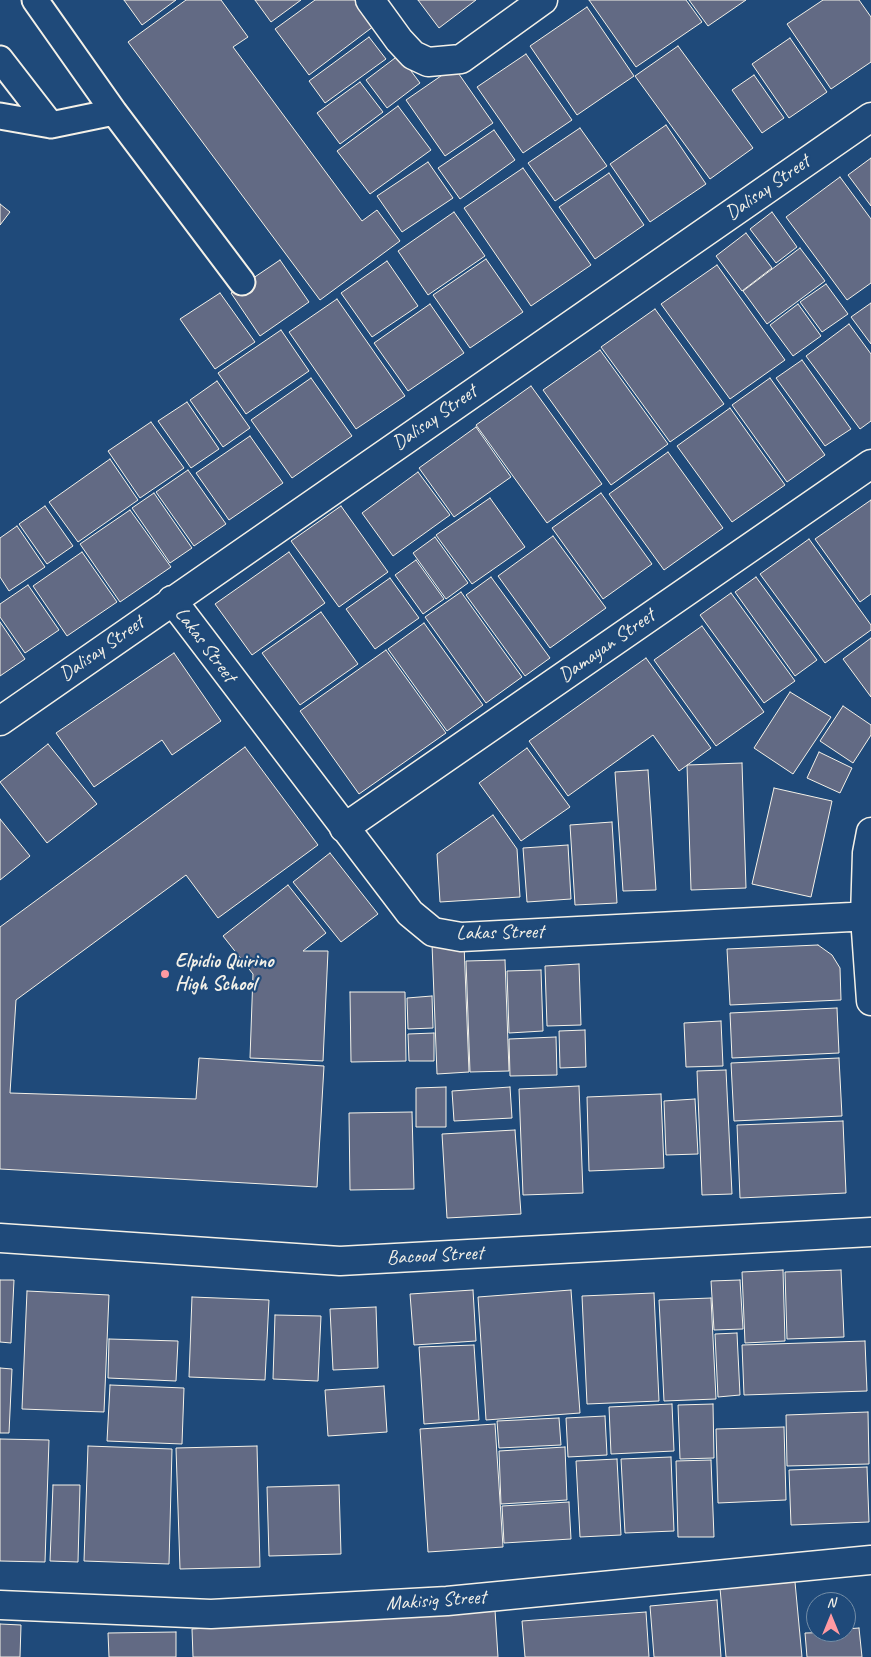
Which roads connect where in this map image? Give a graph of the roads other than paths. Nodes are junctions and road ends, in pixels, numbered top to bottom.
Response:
1 (35, 0) edge
2 (370, 0) edge
3 (543, 0) edge
4 (0, 59) edge
5 (114, 112) junction
6 (0, 116) edge
7 (871, 116) edge
8 (51, 125) junction
9 (242, 282) dead end
10 (871, 464) edge
11 (172, 600) junction
12 (0, 721) edge
13 (344, 828) junction
14 (871, 832) edge
15 (868, 917) edge
16 (871, 1001) edge
17 (871, 1232) edge
18 (0, 1238) edge
19 (871, 1560) edge
20 (0, 1605) edge

1 - 5 lane
2 - 3 street
4 - 8 lane
5 - 8 lane
5 - 9 lane
6 - 8 lane
7 - 11 street, Dalisay Street
10 - 13 street, Damayan Street
11 - 12 street, Dalisay Street
11 - 13 street, Lakas Street
13 - 15 street, Lakas Street
14 - 15 street
15 - 16 street
17 - 18 street, Bacood Street
19 - 20 street, Makisig Street

